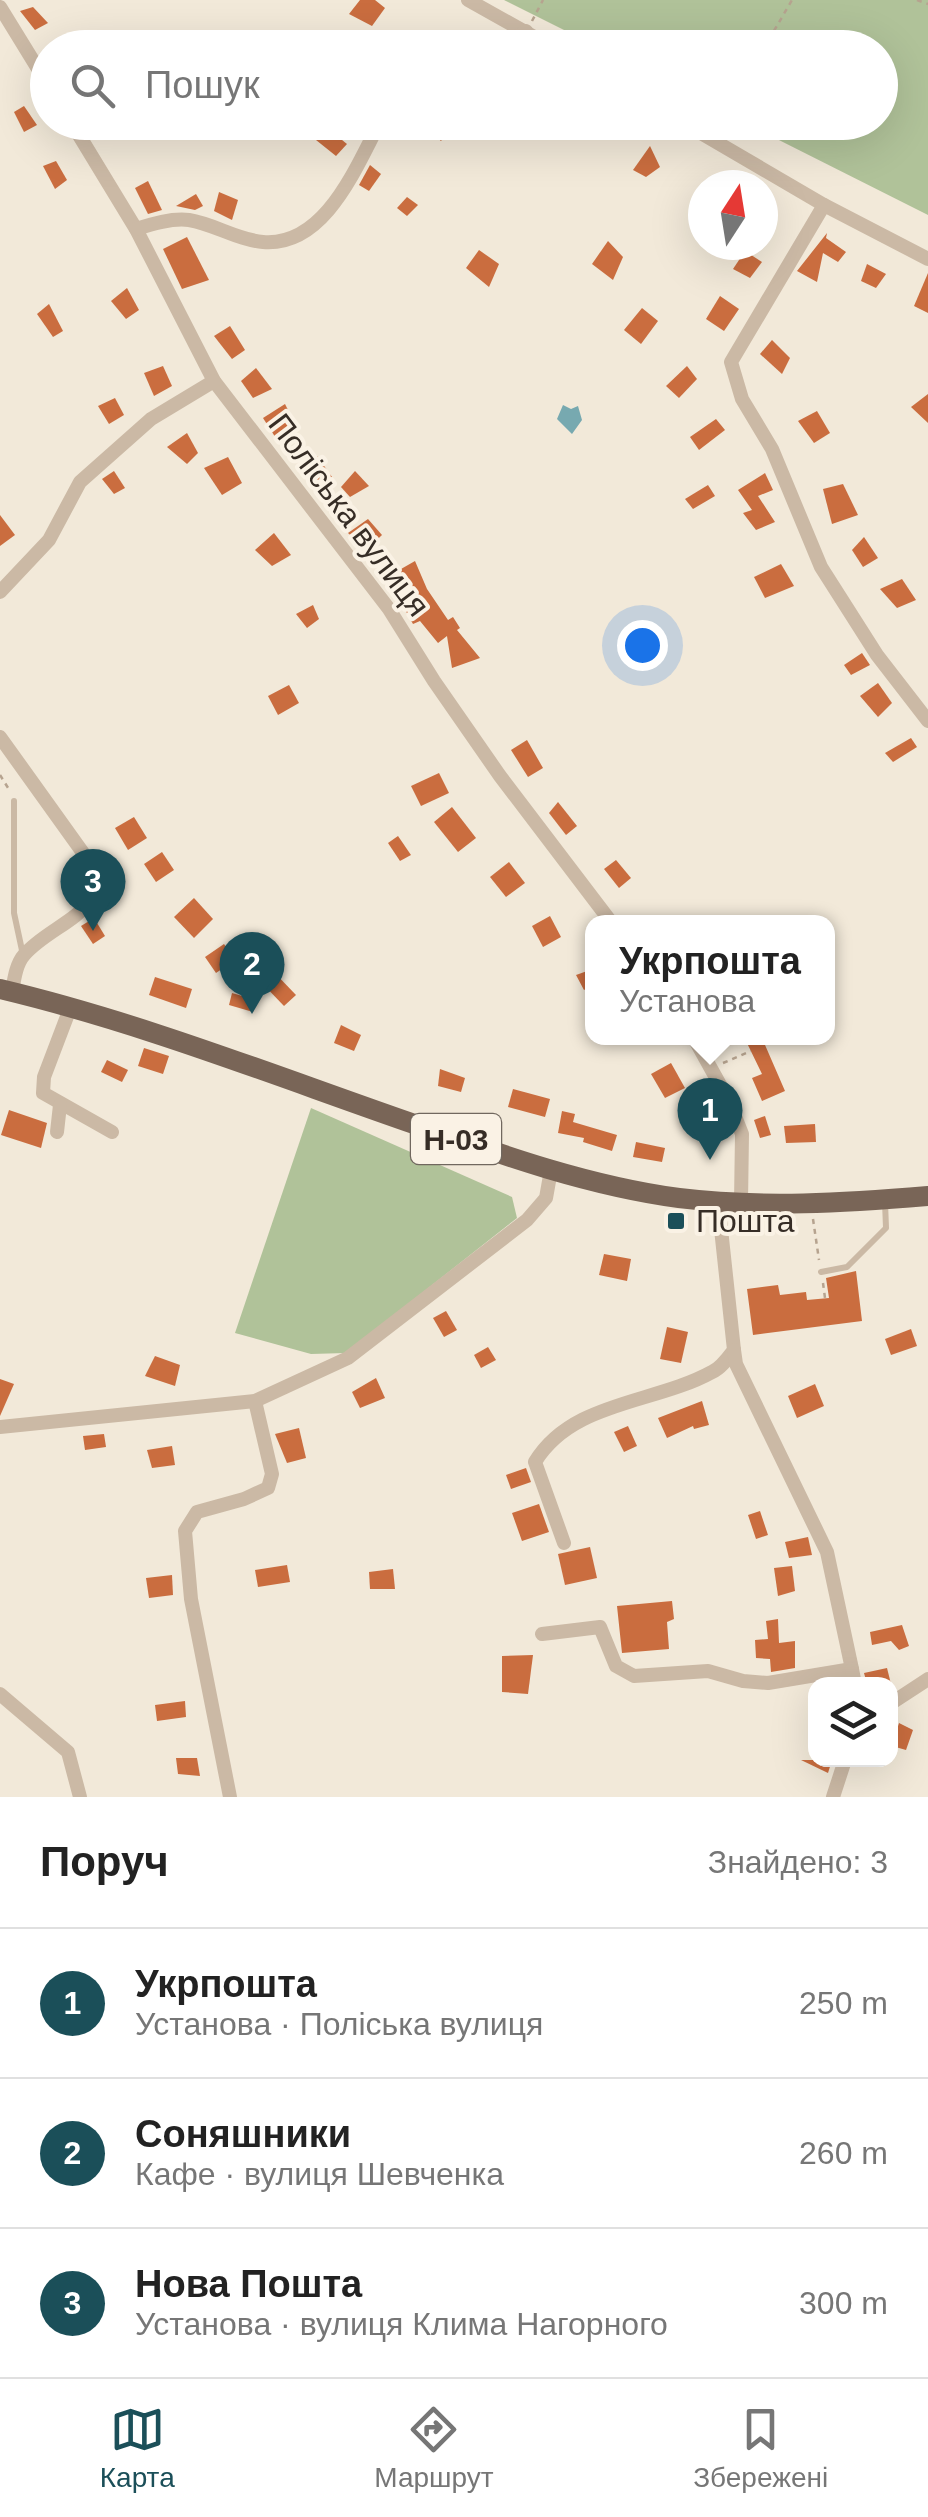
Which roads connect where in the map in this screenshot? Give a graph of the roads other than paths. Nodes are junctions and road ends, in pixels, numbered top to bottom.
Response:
1 (468, 0) edge
2 (0, 7) edge
3 (524, 30) edge
4 (30, 56) edge
5 (82, 140) edge
6 (370, 140) edge
7 (713, 140) edge
8 (824, 205) junction
9 (136, 228) junction
10 (928, 260) edge
11 (214, 380) junction
12 (0, 592) edge
13 (928, 721) edge
14 (0, 736) edge
15 (14, 800) dead end
16 (606, 915) edge
17 (23, 956) junction
18 (6, 991) edge
19 (71, 1006) junction
20 (698, 1045) edge
21 (60, 1105) junction
22 (58, 1132) dead end
23 (112, 1132) dead end
24 (552, 1170) junction
25 (928, 1196) edge
26 (884, 1198) junction
27 (718, 1200) junction
28 (740, 1202) junction
29 (821, 1272) dead end
30 (734, 1350) junction
31 (255, 1401) junction
32 (0, 1427) edge
33 (564, 1542) dead end
34 (542, 1634) dead end
35 (852, 1669) junction
36 (854, 1677) edge
37 (928, 1679) edge
38 (0, 1694) edge
39 (898, 1699) edge
40 (843, 1767) edge
41 (80, 1797) edge
42 (230, 1797) edge
43 (833, 1797) edge

1 - 3 street
2 - 4 street
5 - 9 street, Поліська вулиця
6 - 9 street
7 - 8 street
8 - 10 street
8 - 13 street
9 - 11 street, Поліська вулиця
11 - 12 street
11 - 16 street, Поліська вулиця
14 - 17 street
15 - 17 lane
17 - 18 street
18 - 19 main road, Н-03
19 - 21 street
19 - 24 main road, Н-03
20 - 28 street
21 - 22 street
21 - 23 street
24 - 27 main road, Н-03
24 - 31 street
25 - 26 main road, Н-03
26 - 28 main road, Н-03
26 - 29 lane
27 - 28 main road, Н-03
27 - 30 street
30 - 33 street
30 - 35 street
31 - 32 street
31 - 42 street
34 - 35 street
35 - 36 street
37 - 39 street
38 - 41 street
40 - 43 street

